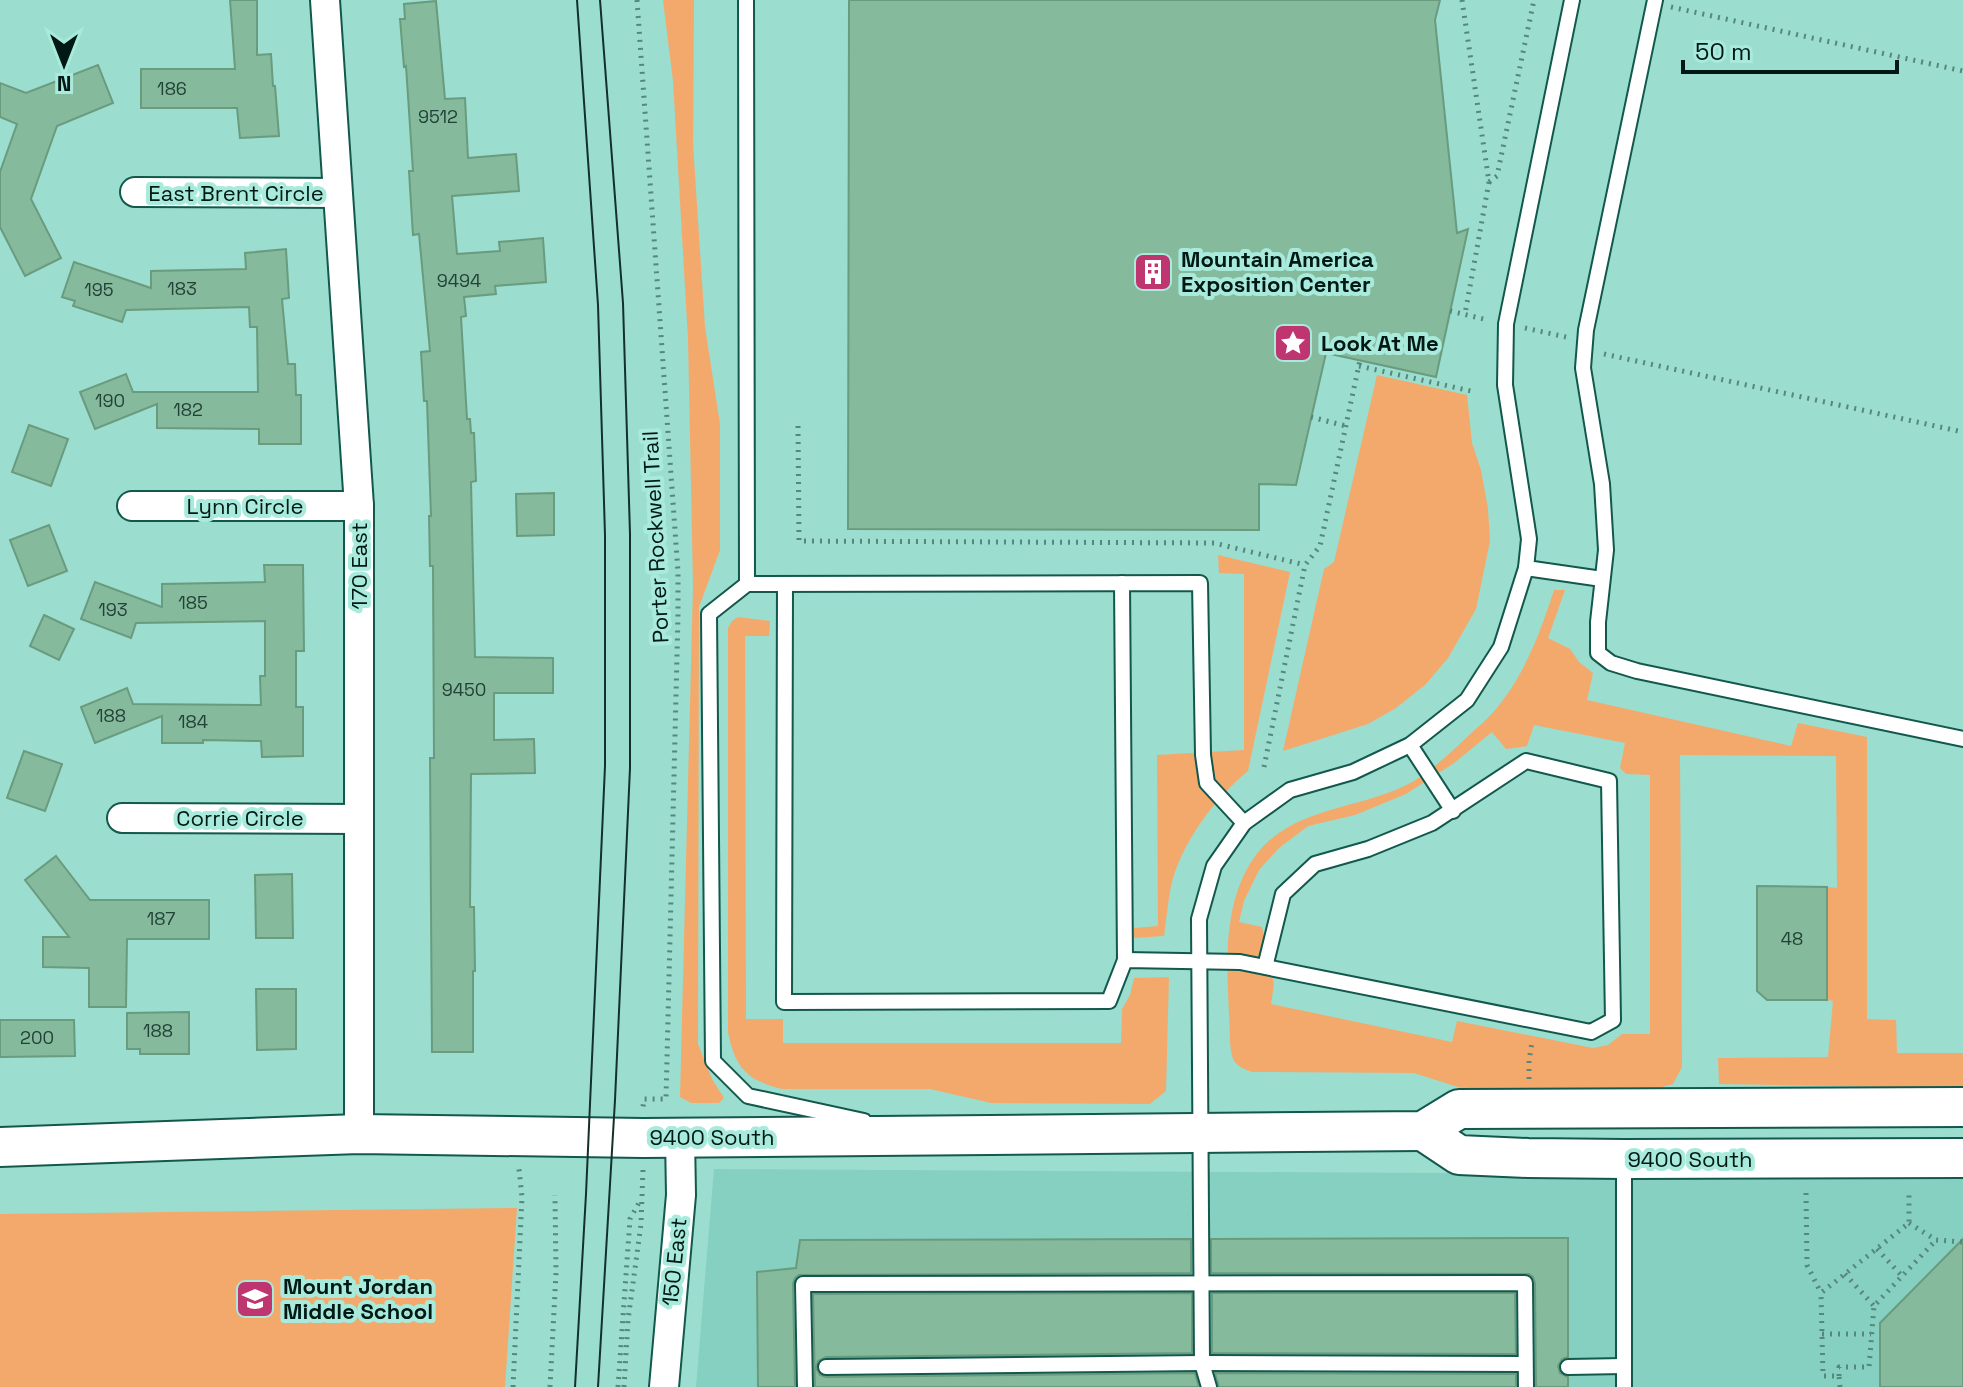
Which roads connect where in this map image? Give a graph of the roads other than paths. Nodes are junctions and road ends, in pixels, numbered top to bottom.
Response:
1 (325, 0) edge
2 (746, 0) edge
3 (1572, 0) edge
4 (1655, 2) edge
5 (135, 192) dead end
6 (337, 193) junction
7 (132, 506) dead end
8 (359, 506) junction
9 (1526, 568) junction
10 (1602, 579) junction
11 (1122, 583) junction
12 (747, 584) junction
13 (785, 584) junction
14 (1963, 739) edge
15 (1410, 745) junction
16 (1453, 811) junction
17 (122, 818) dead end
18 (359, 819) junction
19 (1244, 823) junction
20 (1125, 960) junction
21 (1200, 962) junction
22 (1265, 967) junction
23 (1963, 1107) edge
24 (1423, 1131) junction
25 (359, 1134) junction
26 (1201, 1134) junction
27 (932, 1135) junction
28 (680, 1137) junction
29 (0, 1147) edge
30 (1963, 1158) edge
31 (1624, 1159) junction
32 (1201, 1283) junction
33 (1202, 1363) junction
34 (1525, 1364) junction
35 (1624, 1366) junction
36 (826, 1367) dead end
37 (1568, 1367) dead end
38 (664, 1387) edge
39 (805, 1387) edge
40 (1209, 1387) edge
41 (1526, 1387) edge
42 (1624, 1387) edge

1 - 6 street, 170 East
2 - 12 lane
3 - 9 lane
4 - 10 lane
5 - 6 street, East Brent Circle
6 - 8 street, 170 East
7 - 8 street, Lynn Circle
8 - 18 street, 170 East
9 - 10 lane
9 - 15 lane
10 - 14 lane
11 - 13 lane
11 - 19 lane
11 - 20 lane
12 - 13 lane
12 - 27 lane
13 - 20 lane
15 - 16 lane
15 - 19 lane
16 - 22 lane
16 - 22 lane
17 - 18 street, Corrie Circle
18 - 25 street, 170 East
19 - 21 lane
20 - 21 lane
21 - 22 lane
21 - 26 lane
23 - 24 street
24 - 26 street, 9400 South
24 - 31 street, 9400 South
25 - 28 street, 9400 South
25 - 29 street, 9400 South
26 - 27 street, 9400 South
26 - 32 lane
27 - 28 street, 9400 South
28 - 38 street, 150 East
30 - 31 street, 9400 South
31 - 35 lane
32 - 33 lane
32 - 34 lane
32 - 39 lane
33 - 34 lane
33 - 36 lane
33 - 40 lane
34 - 41 lane
35 - 37 lane
35 - 42 lane

